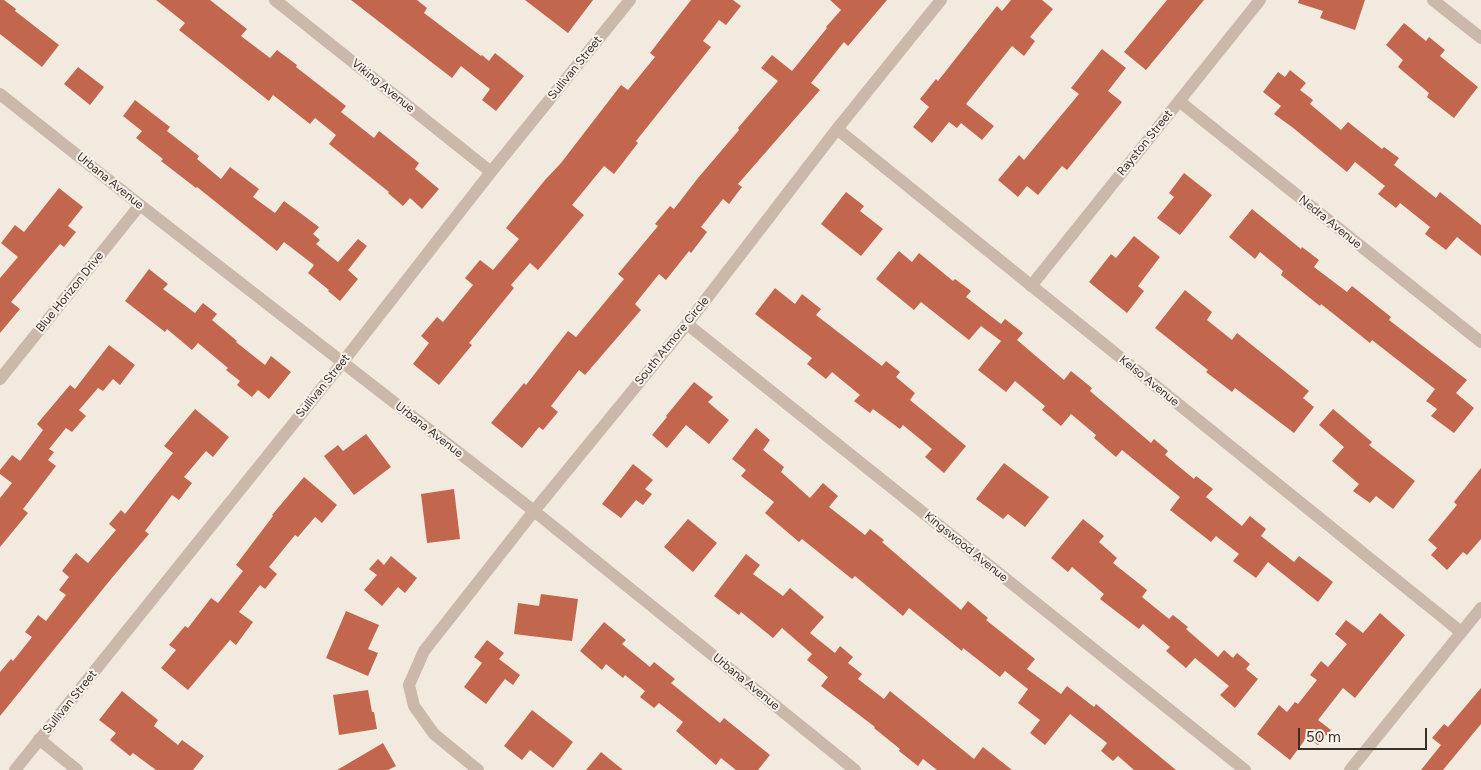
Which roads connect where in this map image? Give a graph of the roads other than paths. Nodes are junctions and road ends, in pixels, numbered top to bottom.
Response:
1 (275, 0) edge
2 (630, 0) edge
3 (941, 0) edge
4 (1260, 0) edge
5 (1433, 0) edge
6 (1481, 38) edge
7 (0, 94) edge
8 (1179, 101) junction
9 (837, 129) junction
10 (491, 172) junction
11 (140, 205) junction
12 (1031, 286) junction
13 (687, 324) junction
14 (1481, 342) edge
15 (342, 363) junction
16 (0, 379) edge
17 (534, 511) junction
18 (1481, 608) edge
19 (1461, 632) junction
20 (39, 739) junction
21 (15, 770) edge
22 (78, 770) edge
23 (478, 770) edge
24 (855, 770) edge
25 (1245, 770) edge
26 (1350, 770) edge

1 - 10 street, Viking Avenue
2 - 10 street, Sullivan Street
3 - 9 street, South Atmore Circle
4 - 8 street, Rayston Street
5 - 6 street
7 - 11 street, Urbana Avenue
8 - 12 street, Rayston Street
8 - 14 street, Nedra Avenue
9 - 12 street, Kelso Avenue
9 - 13 street, South Atmore Circle
10 - 15 street, Sullivan Street
11 - 15 street, Urbana Avenue
11 - 16 street, Blue Horizon Drive
12 - 19 street, Kelso Avenue
13 - 17 street, South Atmore Circle
13 - 25 street, Kingswood Avenue
15 - 17 street, Urbana Avenue
15 - 20 street, Sullivan Street
17 - 23 street, South Atmore Circle
17 - 24 street, Urbana Avenue
18 - 19 street
19 - 26 street
20 - 21 street, Sullivan Street
20 - 22 street

